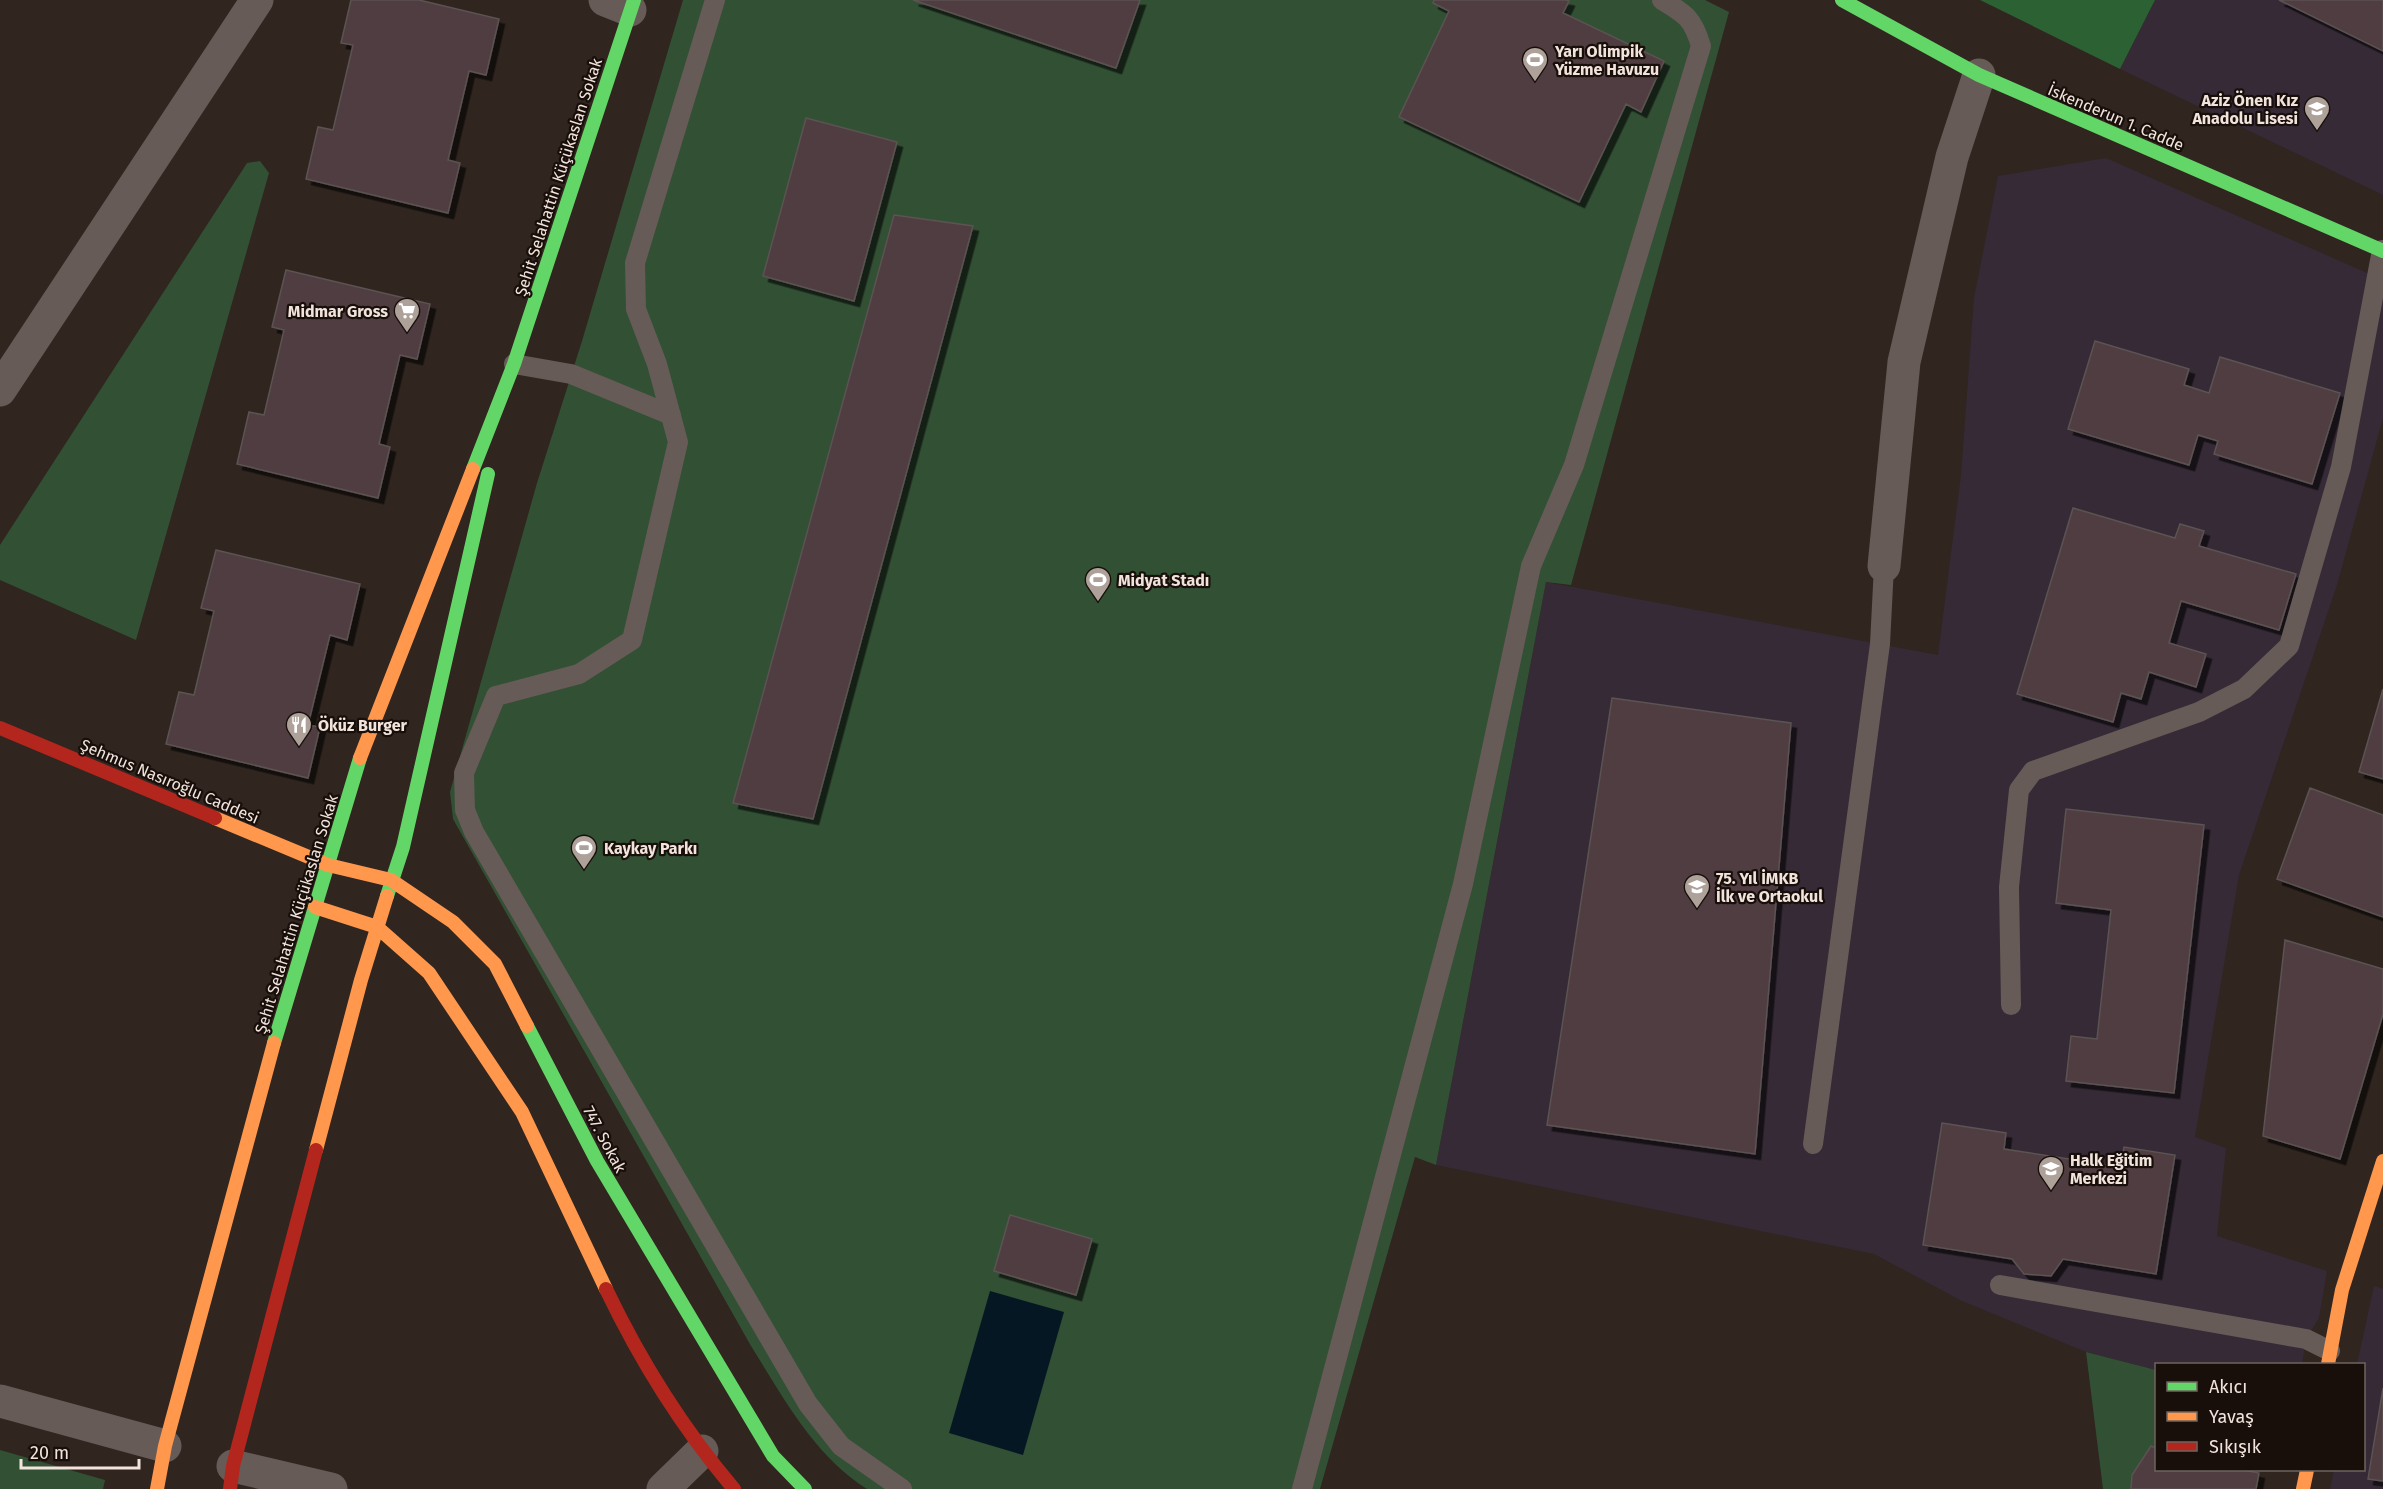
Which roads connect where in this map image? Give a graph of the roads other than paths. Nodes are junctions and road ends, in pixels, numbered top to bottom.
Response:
1 (257, 0) edge
2 (715, 0) edge
3 (1662, 0) edge
4 (1842, 0) edge
5 (623, 3) edge
6 (1979, 75) junction
7 (2382, 250) edge
8 (514, 364) junction
9 (0, 390) edge
10 (671, 415) junction
11 (1884, 566) joint
12 (0, 728) edge
13 (328, 865) junction
14 (391, 880) junction
15 (315, 907) junction
16 (377, 927) junction
17 (2011, 1005) dead end
18 (1814, 1144) dead end
19 (2383, 1161) edge
20 (2000, 1285) dead end
21 (2329, 1358) edge
22 (0, 1401) edge
23 (165, 1446) junction
24 (702, 1451) junction
25 (2307, 1471) edge
26 (231, 1478) edge
27 (157, 1489) edge
28 (330, 1489) edge
29 (663, 1489) edge
30 (735, 1489) edge
31 (805, 1489) edge
32 (902, 1489) edge
33 (1302, 1489) edge
34 (2303, 1489) edge

1 - 9 street
2 - 10 lane
3 - 33 lane
4 - 6 street, İskenderun 1. Cadde
5 - 8 street, Şehit Selahattin Küçükaslan Sokak
6 - 7 street, İskenderun 1. Cadde
6 - 11 street
7 - 17 lane
8 - 10 lane
8 - 13 street, Şehit Selahattin Küçükaslan Sokak
8 - 14 street, Şehit Selahattin Küçükaslan Sokak
10 - 32 lane
11 - 18 lane
12 - 13 street, Şehmus Nasıroğlu Caddesi
13 - 14 street, 747. Sokak
13 - 15 street, Şehit Selahattin Küçükaslan Sokak
14 - 16 street, Şehit Selahattin Küçükaslan Sokak
14 - 31 street, 747. Sokak
15 - 16 street
15 - 23 street, Şehit Selahattin Küçükaslan Sokak
16 - 24 street
16 - 26 street, Şehit Selahattin Küçükaslan Sokak
19 - 21 street
20 - 21 lane
22 - 23 street
23 - 27 street, Şehit Selahattin Küçükaslan Sokak
24 - 29 street
24 - 30 street
25 - 34 street
26 - 28 street

